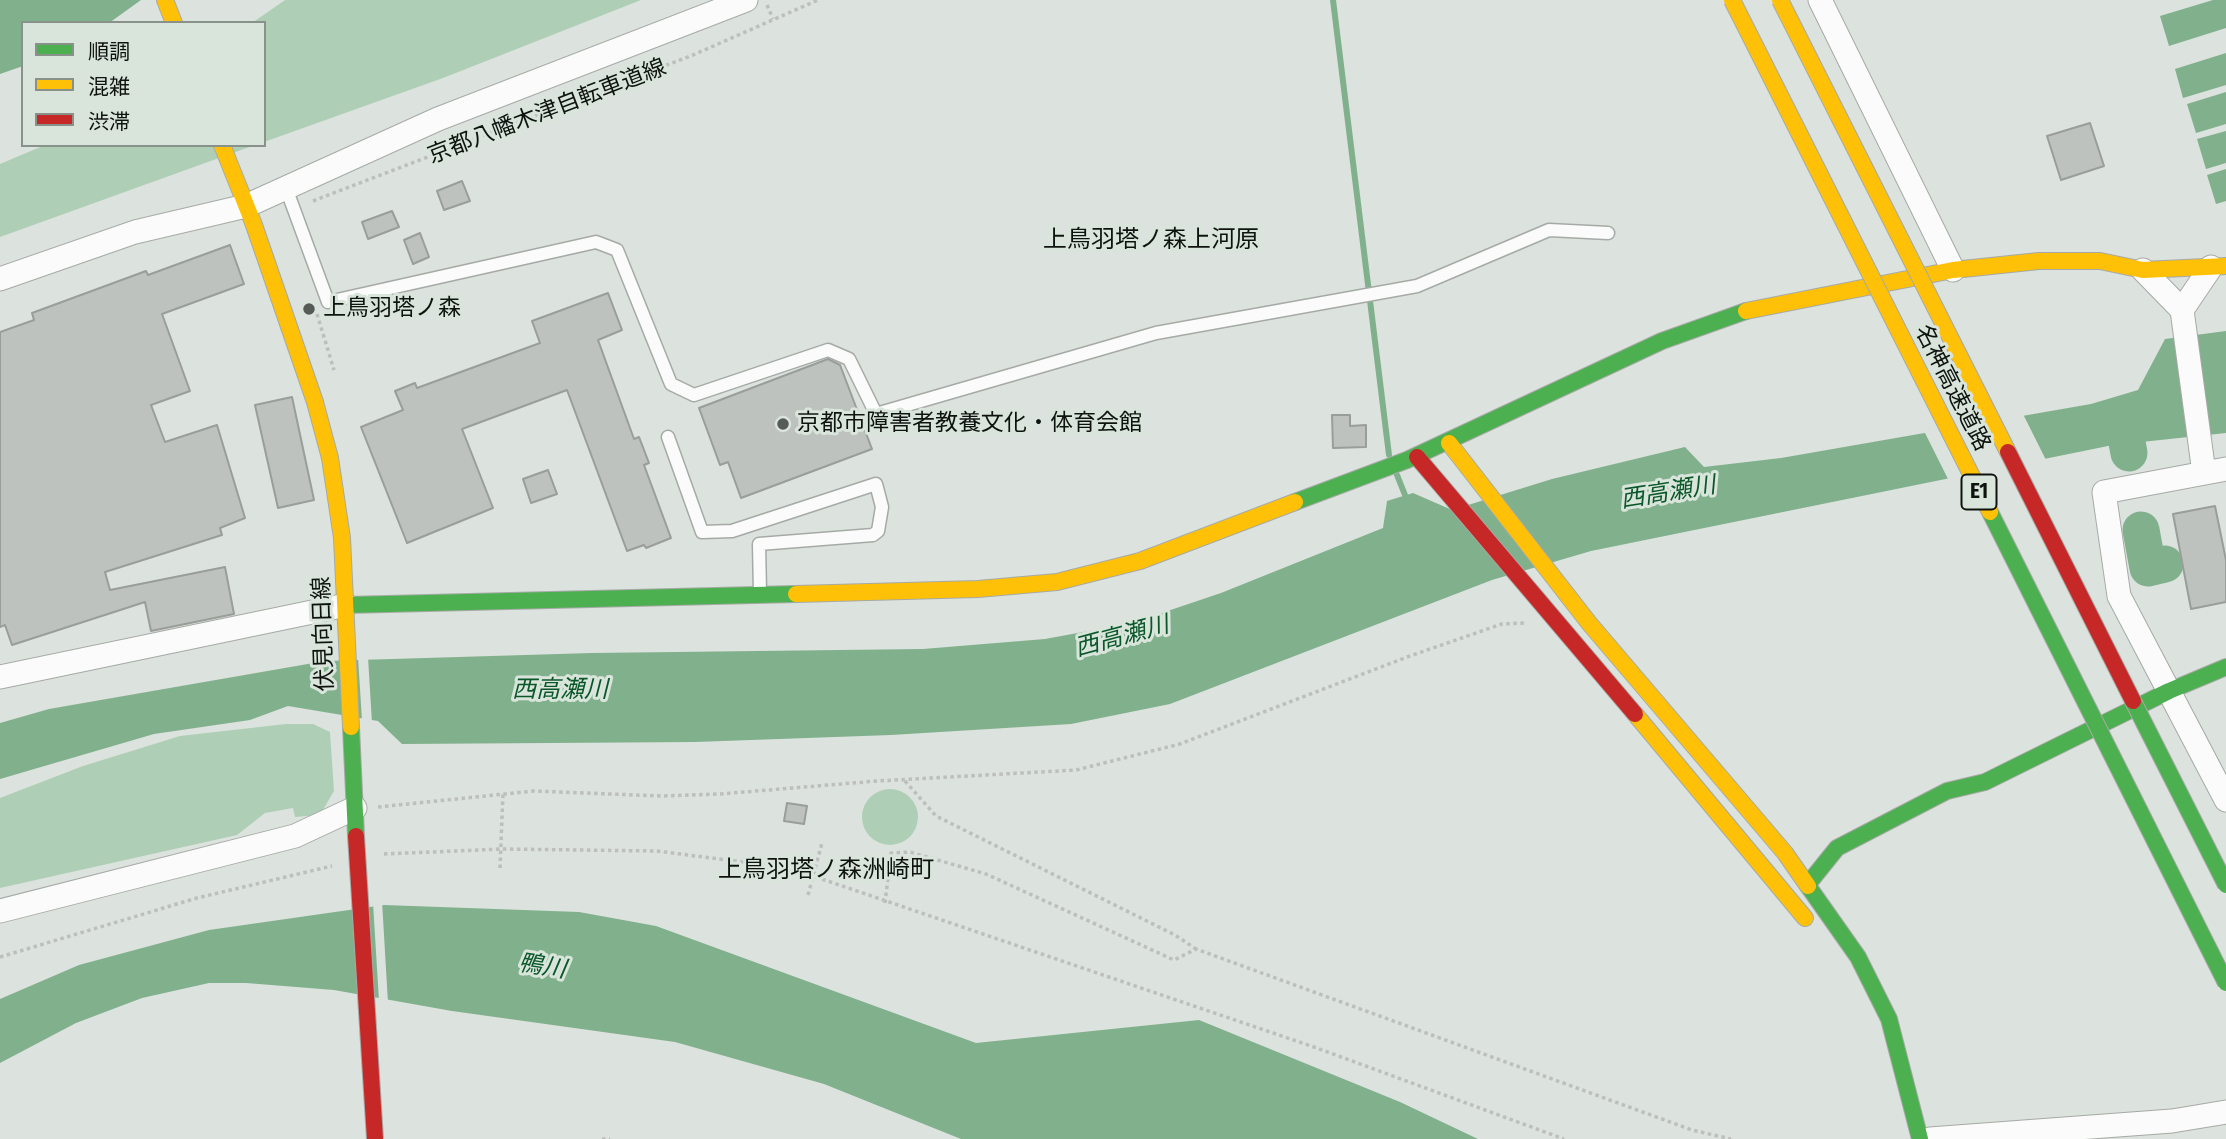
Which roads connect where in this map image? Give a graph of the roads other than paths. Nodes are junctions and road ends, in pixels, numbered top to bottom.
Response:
1 (165, 0) edge
2 (746, 0) edge
3 (1732, 0) edge
4 (1780, 0) edge
5 (1821, 0) edge
6 (173, 21) edge
7 (223, 147) edge
8 (289, 198) junction
9 (243, 200) junction
10 (1608, 233) dead end
11 (2218, 267) edge
12 (1953, 270) junction
13 (2143, 270) junction
14 (0, 279) edge
15 (2182, 310) junction
16 (668, 437) dead end
17 (1449, 443) junction
18 (1417, 457) junction
19 (2215, 471) edge
20 (760, 594) junction
21 (346, 615) junction
22 (1589, 622) junction
23 (1569, 639) junction
24 (2226, 667) edge
25 (0, 677) edge
26 (2169, 691) junction
27 (1985, 782) junction
28 (355, 800) junction
29 (2226, 800) edge
30 (1957, 806) dead end
31 (1847, 863) dead end
32 (1808, 884) junction
33 (2226, 886) edge
34 (1789, 896) junction
35 (0, 911) edge
36 (1817, 934) dead end
37 (2226, 983) edge
38 (2226, 1112) edge
39 (375, 1139) edge
40 (1920, 1139) edge
41 (1930, 1139) edge

1 - 6 main road
2 - 8 street
3 - 37 main road, 名神高速道路 / E1, bridge
4 - 33 main road, 名神高速道路 / E1, bridge
5 - 12 street
7 - 9 main road, 伏見向日線
8 - 9 street
8 - 10 lane
9 - 14 street
9 - 21 main road, 伏見向日線
11 - 13 main road
11 - 15 street
12 - 13 main road
12 - 17 main road
13 - 15 street
15 - 19 street
16 - 20 lane
17 - 18 main road
17 - 22 main road
18 - 20 main road
18 - 23 main road
19 - 26 street
20 - 21 main road
21 - 25 street
21 - 28 main road, 伏見向日線
22 - 23 main road
22 - 32 main road
23 - 34 main road
24 - 26 main road
26 - 27 main road
26 - 29 street
27 - 30 main road
27 - 32 main road
28 - 35 street
28 - 39 main road, 伏見向日線, bridge
31 - 32 main road
32 - 34 main road
32 - 40 main road
34 - 36 main road
38 - 41 street

